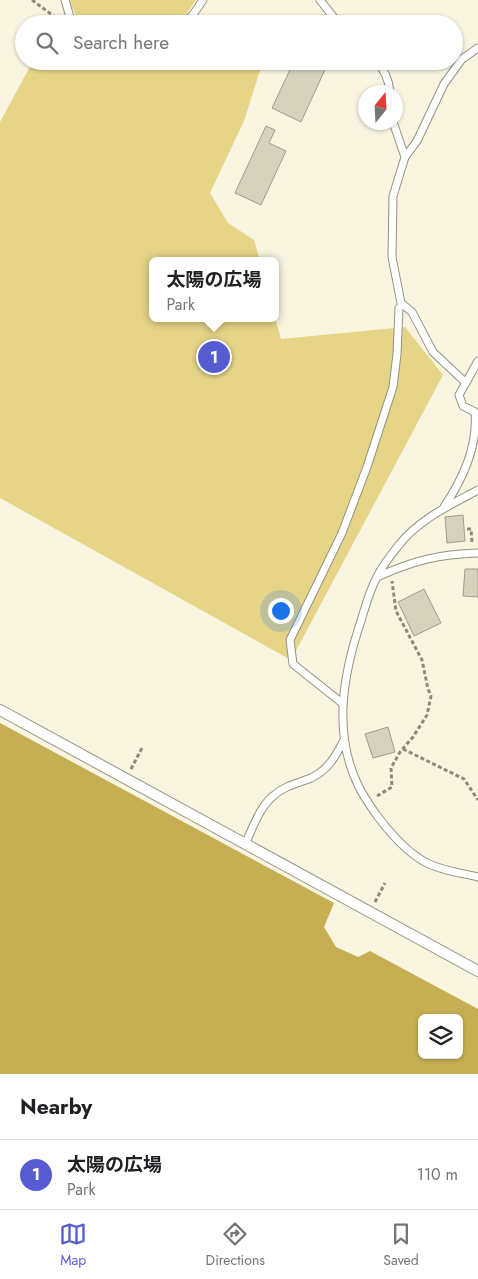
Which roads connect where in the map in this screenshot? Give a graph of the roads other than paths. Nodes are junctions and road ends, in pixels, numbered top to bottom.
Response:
1 (65, 0) edge
2 (203, 0) edge
3 (320, 0) edge
4 (69, 15) edge
5 (193, 15) edge
6 (332, 15) edge
7 (478, 48) edge
8 (463, 58) edge
9 (383, 70) edge
10 (454, 70) edge
11 (389, 85) edge
12 (396, 130) edge
13 (405, 157) junction
14 (399, 308) dead end
15 (478, 361) edge
16 (466, 383) junction
17 (478, 425) edge
18 (478, 490) edge
19 (442, 509) junction
20 (475, 553) edge
21 (377, 577) junction
22 (342, 703) junction
23 (0, 710) edge
24 (344, 740) junction
25 (245, 844) junction
26 (478, 877) edge
27 (478, 971) edge

1 - 4 lane
2 - 5 lane
3 - 6 lane
7 - 8 lane
9 - 11 lane
10 - 13 lane
12 - 13 lane
13 - 16 lane
14 - 22 lane
15 - 16 lane
16 - 17 lane
17 - 19 lane
18 - 19 lane
19 - 21 lane
20 - 21 lane
21 - 22 lane
22 - 24 lane
23 - 25 street
24 - 25 lane
24 - 26 lane
25 - 27 street

